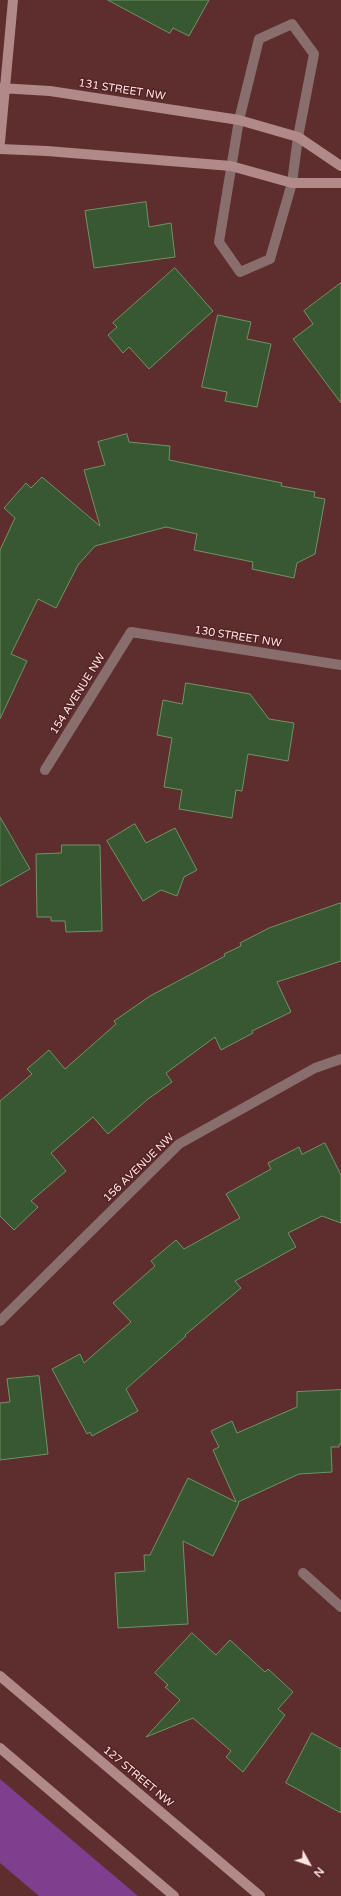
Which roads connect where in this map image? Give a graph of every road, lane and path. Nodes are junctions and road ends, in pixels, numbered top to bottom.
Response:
1 (13, 0) edge
2 (3, 89) edge
3 (239, 120) junction
4 (298, 137) junction
5 (0, 142) edge
6 (0, 149) edge
7 (231, 166) junction
8 (341, 166) edge
9 (292, 183) junction
10 (341, 183) edge
11 (131, 632) joint
12 (341, 665) edge
13 (46, 770) dead end
14 (341, 1059) edge
15 (1, 1321) edge
16 (303, 1573) dead end
17 (341, 1607) edge
18 (0, 1676) edge
19 (0, 1748) edge
20 (174, 1896) edge
21 (260, 1896) edge

1 - 2 main road
2 - 3 main road, 131 STREET NW
2 - 5 main road
3 - 4 main road, 131 STREET NW
3 - 4 street
3 - 7 street
4 - 8 main road, 131 STREET NW
4 - 9 street
6 - 7 main road
7 - 9 main road
7 - 9 street
9 - 10 main road
11 - 12 street, 130 STREET NW
11 - 13 street, 154 AVENUE NW
14 - 15 street, 156 AVENUE NW
16 - 17 street
18 - 21 main road, 127 STREET NW
19 - 20 main road

